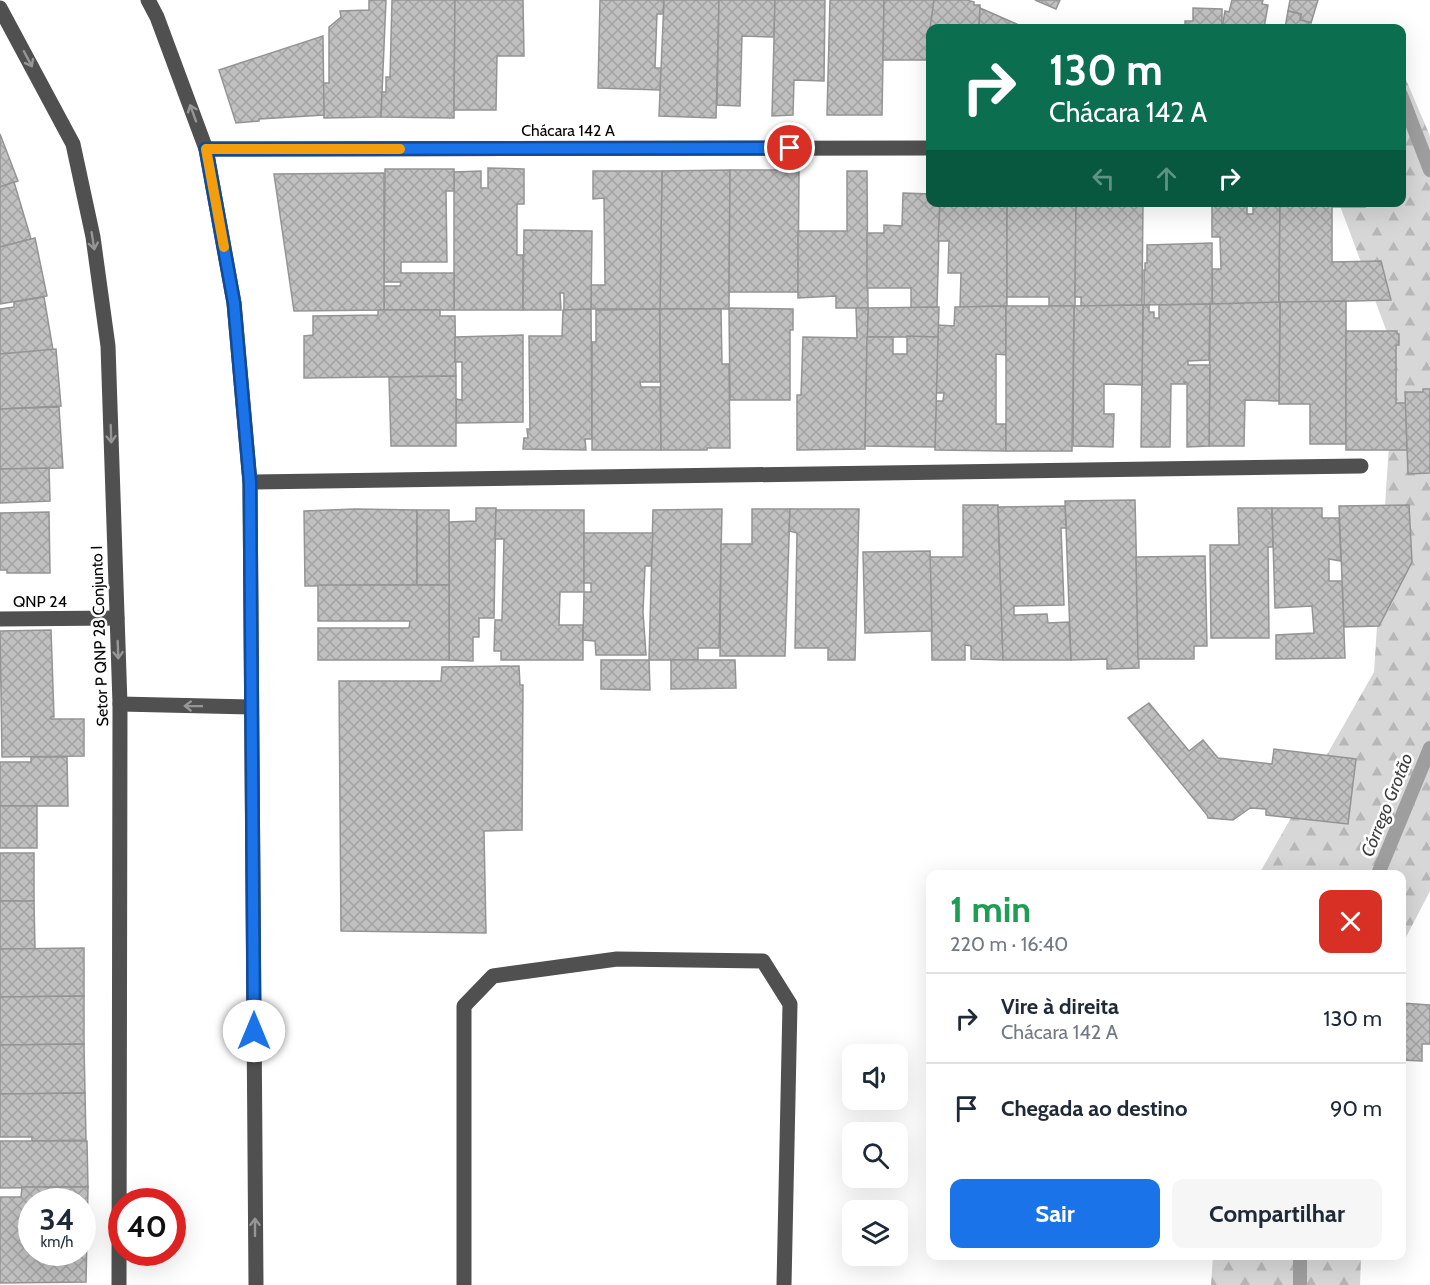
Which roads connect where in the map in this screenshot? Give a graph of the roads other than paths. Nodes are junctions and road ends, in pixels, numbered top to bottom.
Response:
1 (148, 0) edge
2 (0, 8) edge
3 (926, 148) edge
4 (206, 149) junction
5 (1361, 466) dead end
6 (250, 483) junction
7 (117, 618) junction
8 (0, 619) edge
9 (120, 704) junction
10 (251, 707) junction
11 (119, 1285) edge
12 (256, 1285) edge
13 (464, 1285) edge
14 (784, 1285) edge

4 -> 1 street
2 -> 7 street, Setor P QNP 28 Conjunto I
3 - 4 street, Chácara 142 A
4 - 6 street
5 - 6 street
6 - 10 street
7 - 8 street, QNP 24
7 -> 9 street, Setor P QNP 28 Conjunto I
10 -> 9 street
9 - 11 street, Setor P QNP 28 Conjunto I
12 -> 10 street
13 - 14 street

